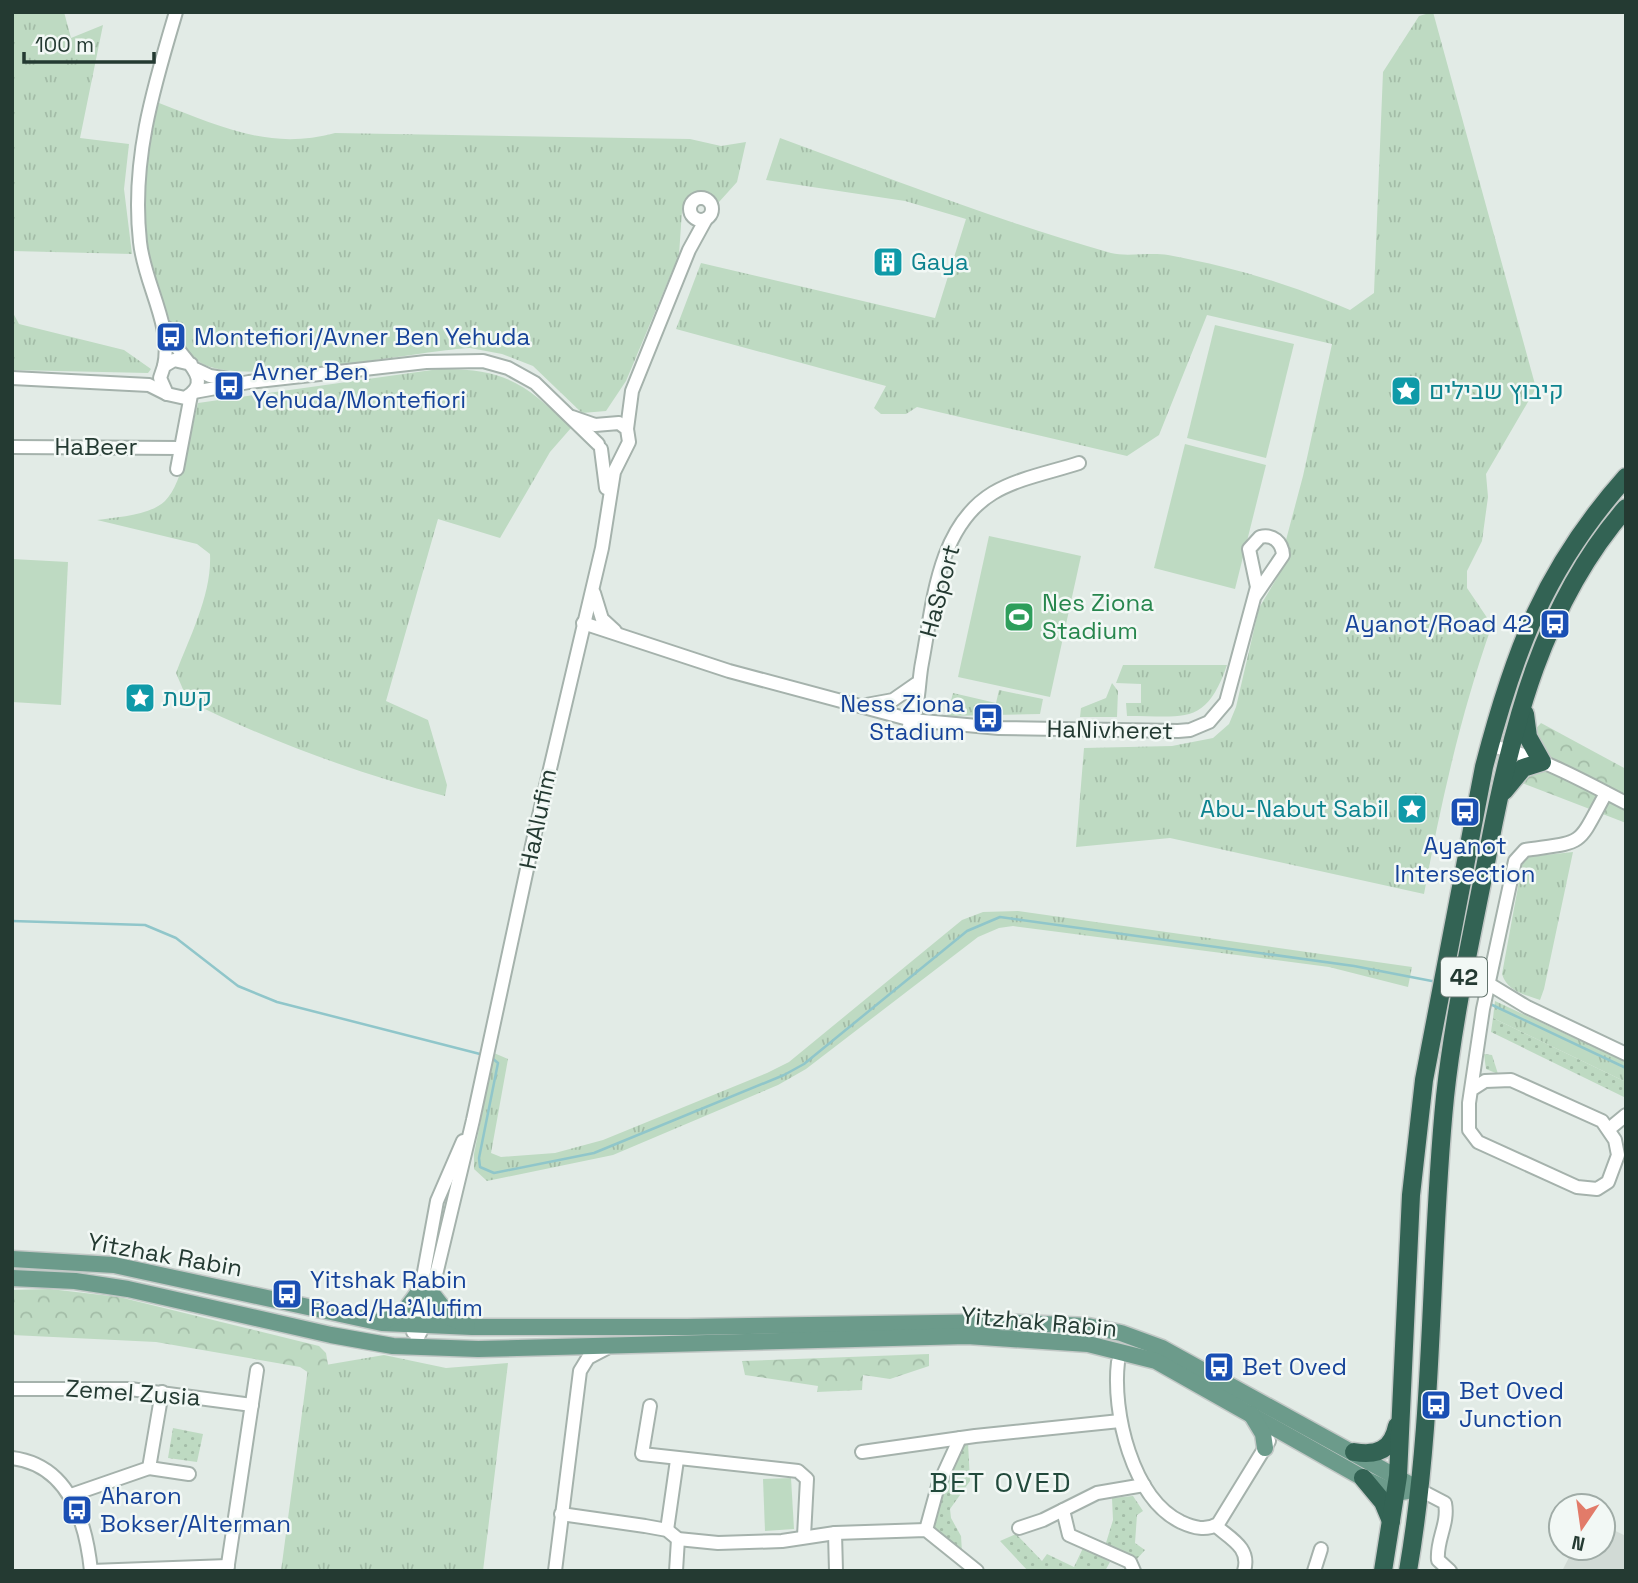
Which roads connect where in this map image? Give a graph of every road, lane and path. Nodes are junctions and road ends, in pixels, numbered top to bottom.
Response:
1 (176, 12) edge
2 (691, 214) junction
3 (705, 219) junction
4 (689, 250) junction
5 (158, 313) junction
6 (193, 366) junction
7 (163, 369) junction
8 (12, 379) edge
9 (104, 381) junction
10 (249, 382) junction
11 (635, 384) junction
12 (192, 393) junction
13 (170, 396) junction
14 (572, 417) junction
15 (606, 423) junction
16 (626, 429) junction
17 (182, 430) junction
18 (12, 447) edge
19 (600, 447) junction
20 (180, 448) junction
21 (625, 450) junction
22 (1079, 463) dead end
23 (177, 469) dead end
24 (1626, 477) edge
25 (1626, 508) edge
26 (606, 520) junction
27 (1253, 564) junction
28 (1278, 565) junction
29 (594, 585) junction
30 (1255, 596) junction
31 (583, 623) junction
32 (621, 635) junction
33 (920, 670) junction
34 (916, 684) junction
35 (817, 694) junction
36 (1525, 697) junction
37 (917, 701) junction
38 (858, 705) junction
39 (909, 722) junction
40 (935, 724) junction
41 (999, 728) junction
42 (1490, 746) junction
43 (1510, 750) junction
44 (1542, 762) junction
45 (1606, 793) junction
46 (1626, 803) edge
47 (1495, 817) junction
48 (1487, 996) junction
49 (1626, 1054) edge
50 (1475, 1064) junction
51 (1490, 1081) junction
52 (1471, 1090) junction
53 (1626, 1115) edge
54 (1609, 1129) junction
55 (1620, 1170) edge
56 (12, 1259) edge
57 (12, 1278) edge
58 (424, 1292) junction
59 (382, 1323) junction
60 (418, 1325) junction
61 (472, 1327) junction
62 (612, 1346) junction
63 (413, 1347) junction
64 (1118, 1362) dead end
65 (257, 1370) dead end
66 (12, 1389) edge
67 (162, 1392) junction
68 (1403, 1399) junction
69 (252, 1405) junction
70 (650, 1406) dead end
71 (1250, 1412) junction
72 (1120, 1421) junction
73 (1281, 1421) junction
74 (960, 1438) junction
75 (1265, 1448) junction
76 (862, 1452) dead end
77 (1354, 1452) junction
78 (12, 1458) edge
79 (677, 1460) junction
80 (149, 1468) junction
81 (189, 1474) dead end
82 (1363, 1478) junction
83 (1396, 1484) junction
84 (1144, 1485) junction
85 (1420, 1489) junction
86 (71, 1494) junction
87 (1063, 1510) junction
88 (561, 1514) junction
89 (1391, 1521) junction
90 (1216, 1526) junction
91 (1019, 1528) dead end
92 (926, 1530) junction
93 (667, 1531) junction
94 (835, 1533) junction
95 (804, 1536) junction
96 (678, 1539) junction
97 (1321, 1549) dead end
98 (227, 1568) edge
99 (91, 1571) edge
100 (555, 1571) edge
101 (676, 1571) edge
102 (836, 1571) edge
103 (977, 1571) edge
104 (1134, 1571) edge
105 (1244, 1571) edge
106 (1314, 1571) edge
107 (1383, 1571) edge
108 (1408, 1571) edge
109 (1450, 1571) edge

1 - 5 street
2 - 3 street
2 - 3 street
2 - 4 street
3 - 4 street
4 - 11 street
5 - 6 street
5 - 7 street
6 - 7 street
6 - 10 street
6 - 12 street
7 - 9 street
7 - 13 street
8 - 9 street
9 - 13 street
10 - 12 street
10 - 14 street
11 - 15 street
11 - 16 street
12 - 13 street
12 - 17 street
13 - 17 street
14 - 15 street
14 - 19 street
15 - 16 street
15 - 19 street
16 - 21 street
17 - 20 street
18 - 20 street, HaBeer
19 - 21 street
19 - 26 street, HaAlufim
20 - 23 street
21 - 26 street, HaAlufim
22 - 33 street, HaSport
24 - 42 highway, 42
25 - 36 highway, 42
26 - 29 street, HaAlufim
27 - 28 street
27 - 28 street
27 - 30 street, HaNivheret
28 - 30 street, HaNivheret
29 - 31 street, HaAlufim
29 - 32 street
30 - 41 street, HaNivheret
31 - 32 street, HaNivheret
31 - 58 street, HaAlufim
32 - 35 street, HaNivheret
33 - 34 street, HaSport
33 - 37 street, HaSport
34 - 38 street
34 - 39 street, HaSport
35 - 38 street, HaNivheret
35 - 39 street, HaNivheret
36 - 43 highway, 42
36 - 44 highway
37 - 39 street, HaSport
37 - 40 street
38 - 39 street, HaNivheret
39 - 40 street, HaNivheret
39 - 41 street, HaNivheret
40 - 41 street, HaNivheret
42 - 43 street
42 - 68 highway, 42
43 - 44 street
43 - 47 highway, 42
44 - 45 street
44 - 47 highway
45 - 46 street
45 - 48 street
47 - 85 highway, 42
48 - 49 street
48 - 50 street
50 - 51 street
50 - 52 street
51 - 52 street
51 - 54 street
52 - 55 street
53 - 54 street
54 - 55 street
56 - 59 main road, Yitzhak Rabin
57 - 63 main road, Yitzhak Rabin
58 - 59 main road
58 - 60 street, HaAlufim
58 - 61 main road
59 - 60 main road, Yitzhak Rabin
60 - 61 main road, Yitzhak Rabin
60 - 63 street, HaAlufim
61 - 73 main road, Yitzhak Rabin
62 - 63 main road, Yitzhak Rabin
62 - 71 main road, Yitzhak Rabin
62 - 88 street
64 - 72 street
65 - 69 street
66 - 67 street, Zemel Zusia
67 - 69 street, Zemel Zusia
67 - 80 street
68 - 77 highway
68 - 83 highway, 42
69 - 98 street
70 - 79 street
71 - 73 main road, Yitzhak Rabin
71 - 75 main road
72 - 74 street
72 - 84 street
73 - 75 street
73 - 77 main road, Yitzhak Rabin
73 - 82 main road, Yitzhak Rabin
74 - 76 street
74 - 92 street
75 - 90 street
77 - 83 main road, Yitzhak Rabin
78 - 86 street
79 - 93 street
79 - 95 street
80 - 81 street
80 - 86 street
82 - 83 main road, Yitzhak Rabin
82 - 89 highway
83 - 85 main road, Yitzhak Rabin
83 - 89 highway, 42
84 - 87 street
84 - 90 street
85 - 108 highway, 42
85 - 109 street
86 - 99 street
87 - 91 street
87 - 104 street
88 - 93 street
88 - 100 street
89 - 107 highway, 42
90 - 105 street
92 - 94 street
92 - 103 street
93 - 96 street
94 - 95 street
94 - 102 street
95 - 96 street
96 - 101 street
97 - 106 street
98 - 99 street

